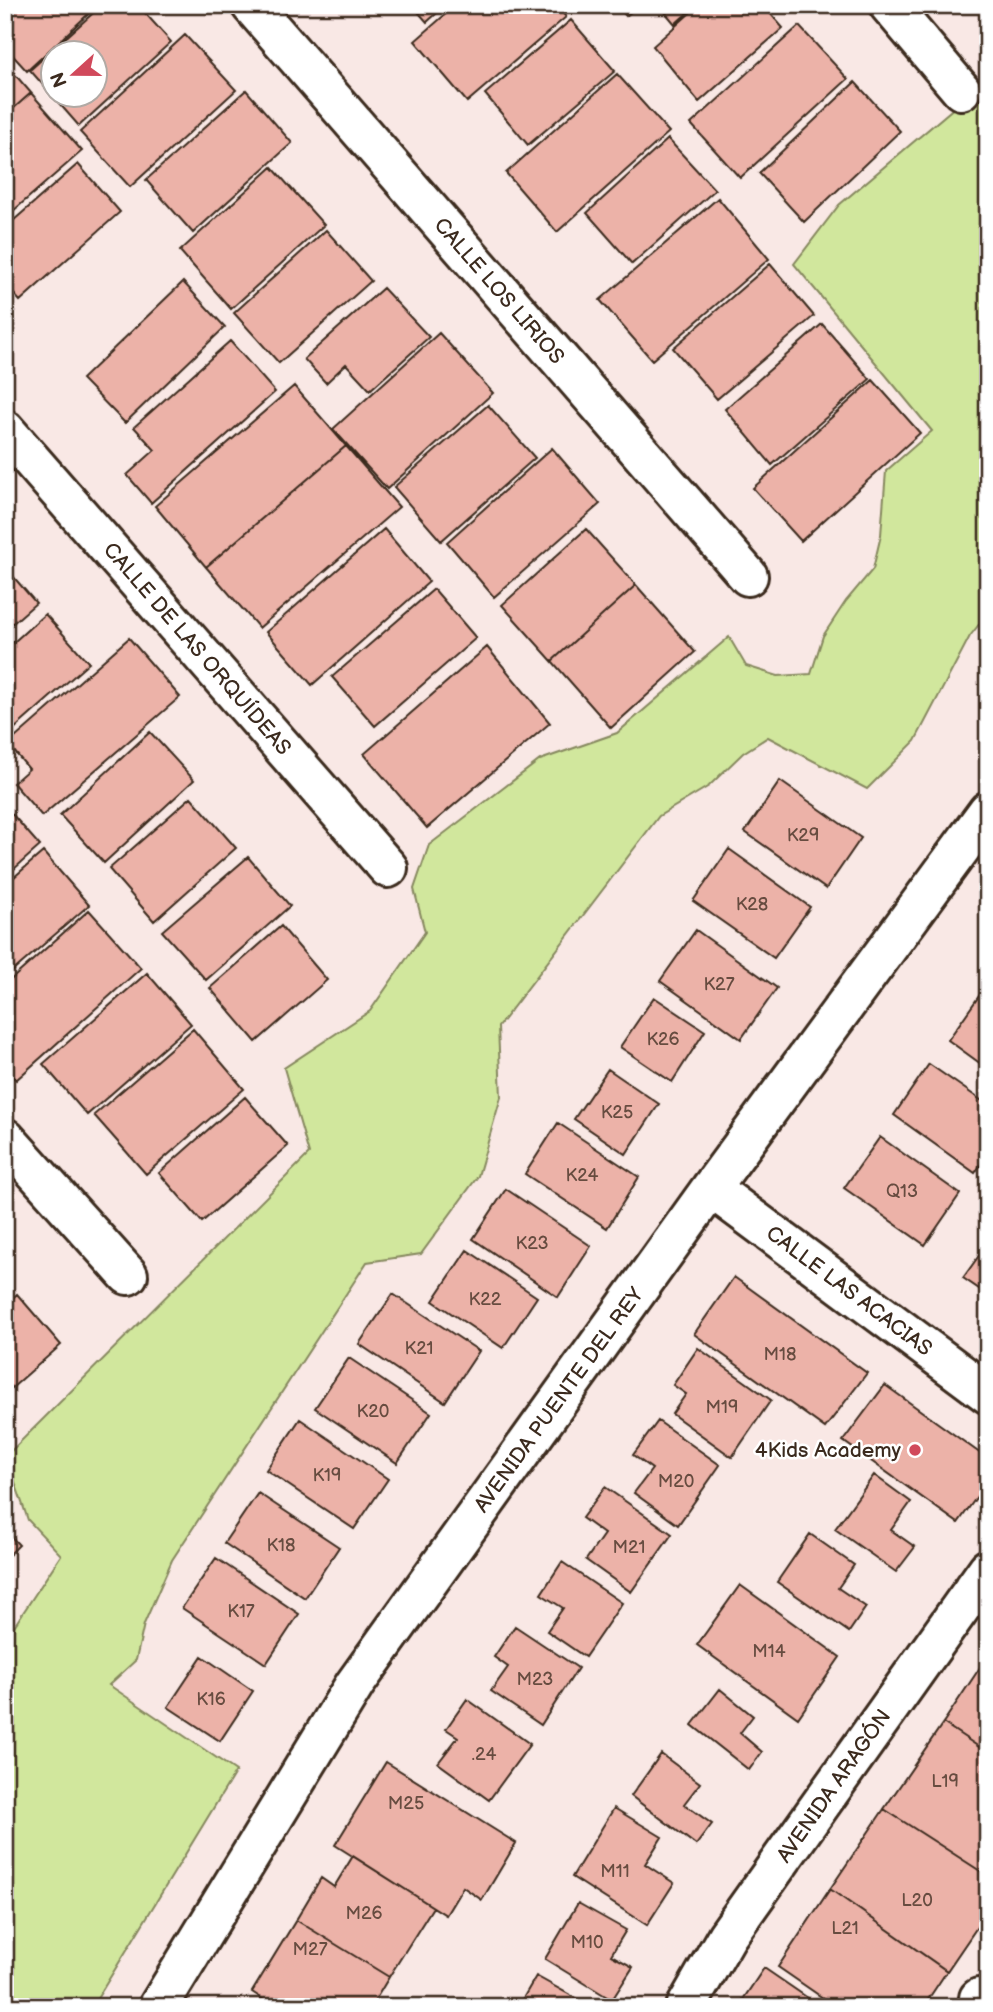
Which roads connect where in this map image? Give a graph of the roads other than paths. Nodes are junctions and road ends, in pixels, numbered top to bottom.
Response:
1 (251, 5) edge
2 (889, 5) edge
3 (961, 90) dead end
4 (5, 430) edge
5 (748, 576) dead end
6 (988, 811) edge
7 (388, 868) dead end
8 (5, 1138) edge
9 (711, 1188) junction
10 (128, 1275) dead end
11 (988, 1394) edge
12 (988, 1569) edge
13 (158, 2007) edge
14 (686, 2007) edge

1 - 5 street, CALLE LOS LIRIOS
2 - 3 street
4 - 7 street, CALLE DE LAS ORQUÍDEAS
6 - 9 street, AVENIDA PUENTE DEL REY
8 - 10 street
9 - 11 street, CALLE LAS ACACIAS
9 - 13 street, AVENIDA PUENTE DEL REY
12 - 14 street, AVENIDA ARAGÓN

